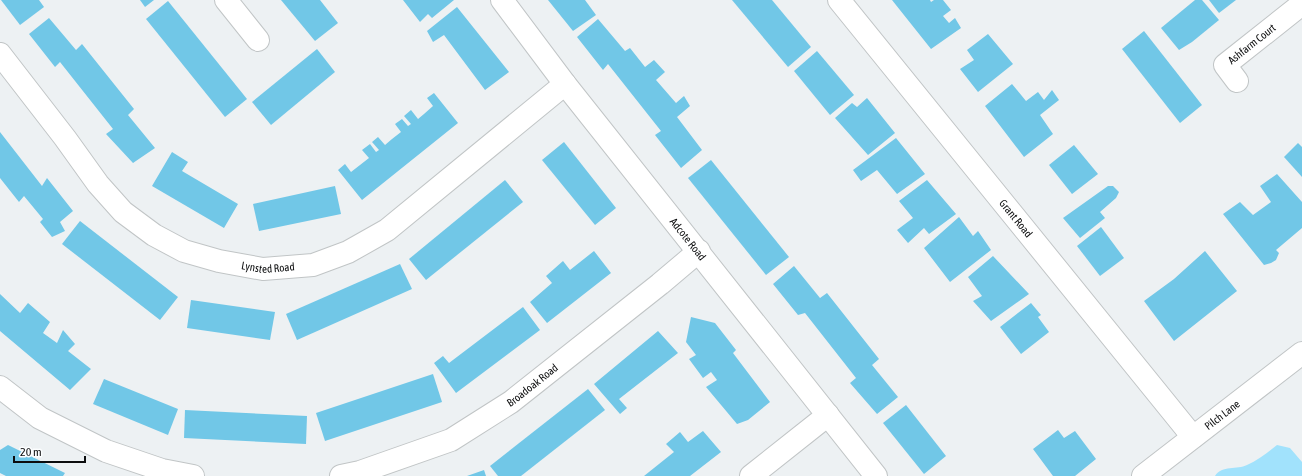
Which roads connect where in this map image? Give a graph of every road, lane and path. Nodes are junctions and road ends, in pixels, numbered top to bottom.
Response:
1 (226, 0) edge
2 (502, 0) edge
3 (839, 0) edge
4 (1300, 11) edge
5 (258, 40) dead end
6 (0, 54) edge
7 (1238, 81) dead end
8 (566, 84) junction
9 (698, 251) junction
10 (1302, 353) edge
11 (0, 387) edge
12 (828, 415) junction
13 (1193, 437) junction
14 (192, 476) edge
15 (341, 476) edge
16 (751, 476) edge
17 (876, 476) edge
18 (1143, 476) edge

1 - 5 street
2 - 8 street, Adcote Road
3 - 13 street, Grant Road
4 - 7 street, Ashfarm Court
6 - 8 street, Lynsted Road
8 - 9 street, Adcote Road
9 - 12 street, Adcote Road
9 - 15 street, Broadoak Road
10 - 13 street, Pilch Lane
11 - 14 street
12 - 16 street
12 - 17 street, Adcote Road
13 - 18 street, Pilch Lane

